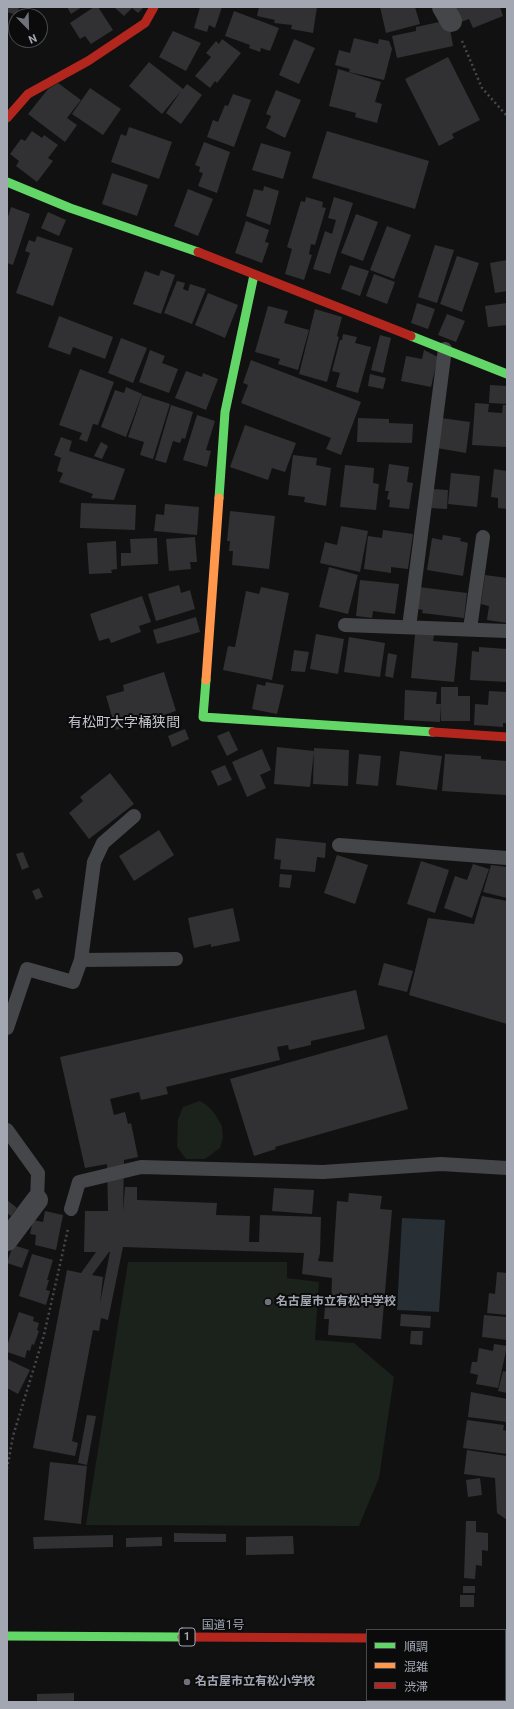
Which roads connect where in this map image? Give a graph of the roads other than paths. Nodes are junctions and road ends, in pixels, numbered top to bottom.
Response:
1 (154, 7) edge
2 (7, 118) edge
3 (7, 182) edge
4 (254, 275) junction
5 (445, 349) junction
6 (507, 374) edge
7 (483, 537) dead end
8 (346, 625) dead end
9 (409, 627) junction
10 (470, 629) junction
11 (507, 631) edge
12 (507, 737) edge
13 (134, 816) dead end
14 (339, 845) dead end
15 (507, 858) edge
16 (176, 959) dead end
17 (81, 960) junction
18 (7, 1028) edge
19 (7, 1130) edge
20 (507, 1168) edge
21 (36, 1200) joint
22 (71, 1209) road end
23 (7, 1240) edge
24 (7, 1636) edge
25 (366, 1638) edge

1 - 2 main road
3 - 4 main road
4 - 5 main road
4 - 12 main road
5 - 6 main road
5 - 9 lane
7 - 10 lane
8 - 9 lane
9 - 10 lane
10 - 11 lane
13 - 17 lane
14 - 15 lane
16 - 17 lane
17 - 18 lane
19 - 21 lane
20 - 22 lane
21 - 23 street
24 - 25 main road, 国道1号 / 1

